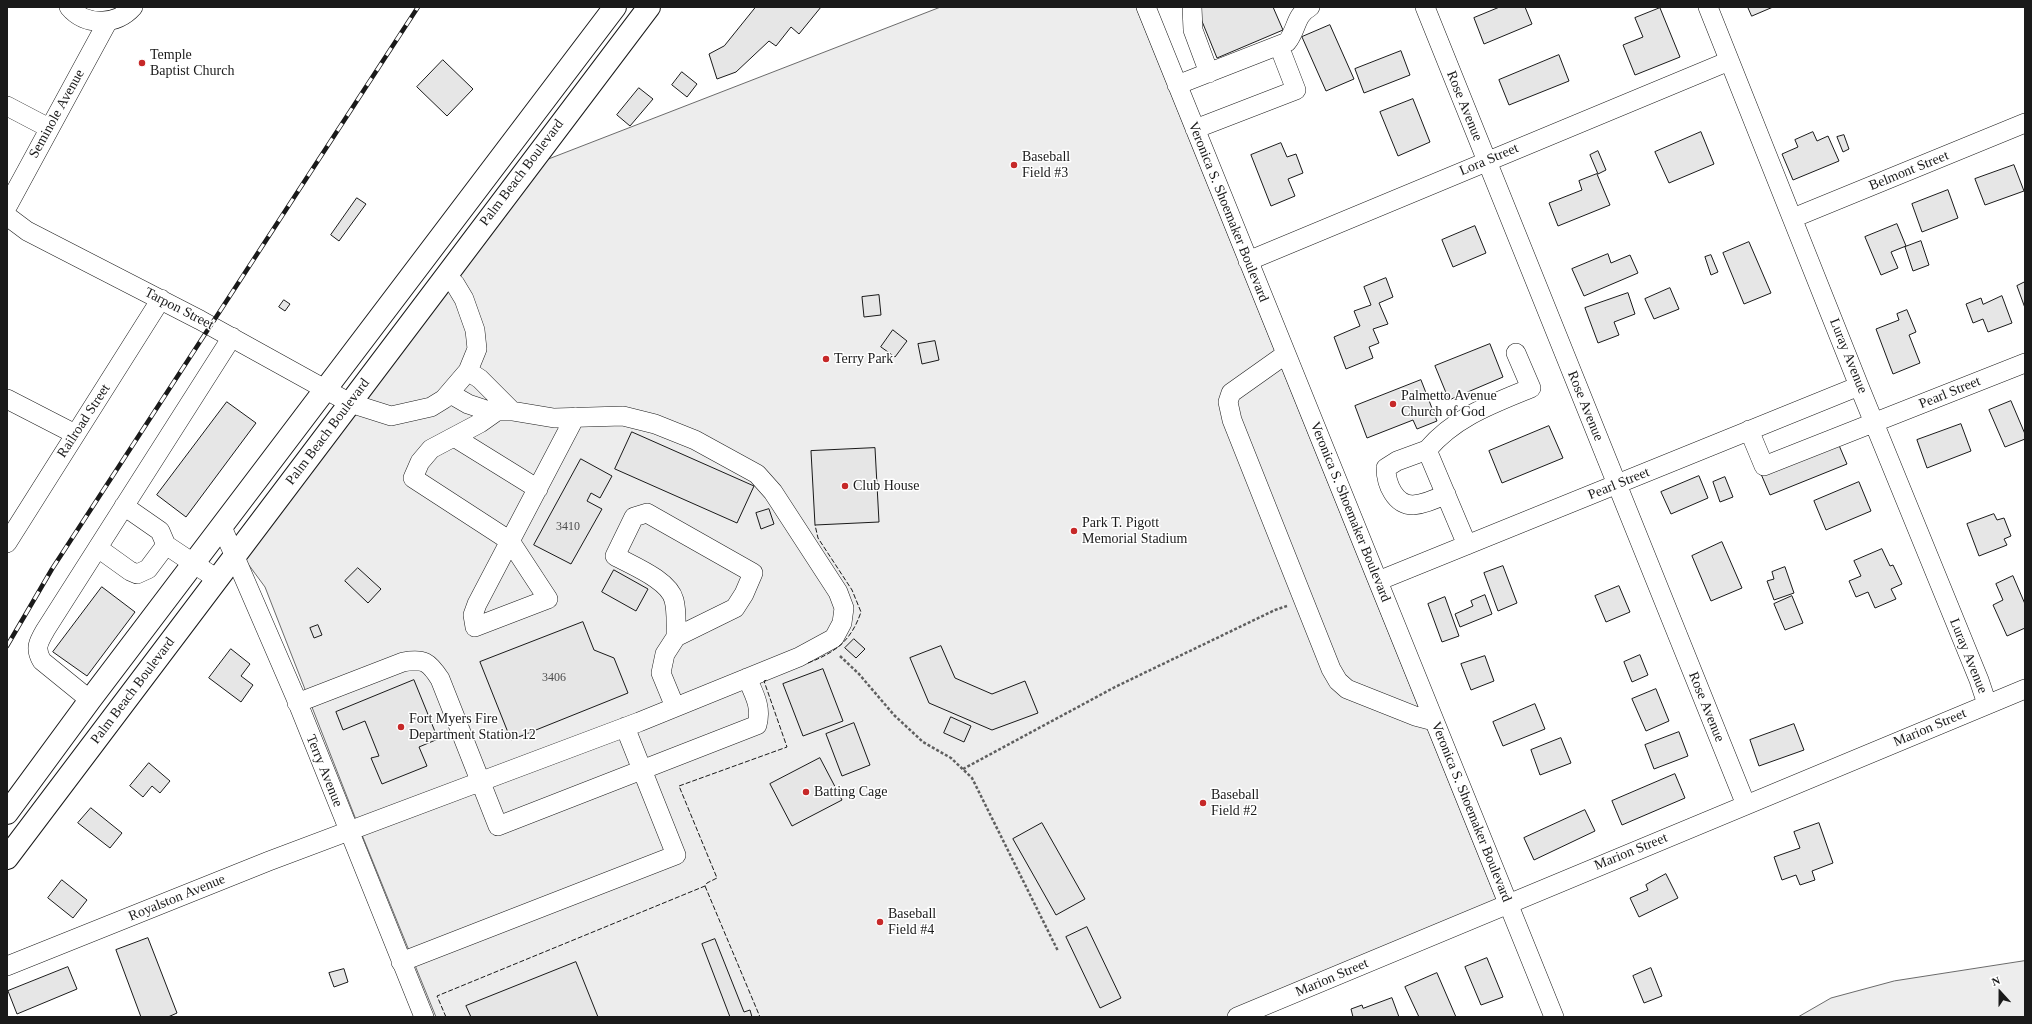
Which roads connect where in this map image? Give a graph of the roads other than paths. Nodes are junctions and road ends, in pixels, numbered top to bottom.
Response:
1 (69, 7) edge
2 (133, 7) edge
3 (615, 7) edge
4 (630, 7) edge
5 (649, 7) edge
6 (1146, 7) edge
7 (1192, 7) edge
8 (1310, 7) edge
9 (1425, 7) edge
10 (1708, 7) edge
11 (108, 22) junction
12 (1279, 46) junction
13 (1729, 61) junction
14 (1209, 73) junction
15 (1177, 85) junction
16 (578, 99) junction
17 (7, 106) edge
18 (2025, 123) edge
19 (49, 128) junction
20 (1195, 129) junction
21 (1486, 161) junction
22 (7, 206) edge
23 (7, 216) edge
24 (1793, 218) junction
25 (1248, 261) junction
26 (446, 275) junction
27 (161, 299) junction
28 (232, 337) junction
29 (1516, 353) dead end
30 (1286, 354) junction
31 (2025, 363) edge
32 (468, 371) junction
33 (1859, 386) junction
34 (326, 389) junction
35 (449, 393) junction
36 (7, 399) edge
37 (350, 403) junction
38 (505, 411) junction
39 (576, 417) junction
40 (1875, 422) junction
41 (1749, 430) junction
42 (75, 434) junction
43 (454, 437) junction
44 (1427, 450) junction
45 (1617, 484) junction
46 (538, 489) junction
47 (1446, 494) junction
48 (124, 506) junction
49 (222, 527) junction
50 (9, 536) edge
51 (510, 541) junction
52 (166, 545) junction
53 (1467, 545) junction
54 (98, 548) junction
55 (234, 556) junction
56 (194, 564) junction
57 (216, 579) junction
58 (1378, 581) junction
59 (676, 637) junction
60 (747, 678) junction
61 (2025, 689) edge
62 (90, 700) junction
63 (297, 703) junction
64 (1987, 704) junction
65 (675, 707) junction
66 (1434, 721) junction
67 (625, 727) junction
68 (642, 769) junction
69 (480, 782) junction
70 (1746, 805) junction
71 (9, 815) edge
72 (348, 832) junction
73 (7, 858) edge
74 (1508, 905) junction
75 (401, 962) junction
76 (7, 966) edge
77 (1264, 1012) edge
78 (424, 1017) edge
79 (1237, 1017) edge
80 (1554, 1017) edge

1 - 11 street
2 - 11 street
3 - 34 main road, Palm Beach Boulevard
4 - 16 main road
5 - 16 main road, Palm Beach Boulevard
6 - 15 street, Veronica S. Shoemaker Boulevard
7 - 14 street
8 - 12 street
9 - 21 street, Rose Avenue
10 - 13 street, Luray Avenue
11 - 19 street, Seminole Avenue
12 - 14 street
12 - 20 street
13 - 21 street, Lora Street
13 - 24 street, Luray Avenue
14 - 15 street
15 - 20 street, Veronica S. Shoemaker Boulevard
16 - 26 main road, Palm Beach Boulevard
17 - 19 street
18 - 24 street, Belmont Street
19 - 22 street, Seminole Avenue
20 - 25 street, Veronica S. Shoemaker Boulevard
21 - 25 street, Lora Street
21 - 45 street, Rose Avenue
23 - 27 street, Tarpon Street
24 - 33 street, Luray Avenue
25 - 30 street, Veronica S. Shoemaker Boulevard
26 - 32 street, Tarpon Street
26 - 37 main road, Palm Beach Boulevard
27 - 28 street, Tarpon Street
27 - 42 street, Railroad Street
28 - 34 street, Tarpon Street
28 - 48 street
29 - 44 street
30 - 58 street, Veronica S. Shoemaker Boulevard
30 - 66 street
31 - 40 street, Pearl Street
32 - 35 street, Tarpon Street
32 - 38 street
33 - 40 street, Luray Avenue
33 - 41 street, Pearl Street
34 - 37 street, Tarpon Street
34 - 49 main road, Palm Beach Boulevard
35 - 37 street, Tarpon Street
35 - 38 street, Royalston Avenue
36 - 42 street
37 - 55 main road, Palm Beach Boulevard
38 - 39 street, Royalston Avenue
38 - 43 street
39 - 46 street
39 - 60 street, Royalston Avenue
40 - 41 street, Pearl Street
40 - 64 street, Luray Avenue
41 - 45 street, Pearl Street
42 - 50 street, Railroad Street
43 - 46 street
43 - 51 street
44 - 47 street
44 - 47 street
45 - 53 street, Pearl Street
45 - 70 street, Rose Avenue
46 - 51 street
47 - 53 street
48 - 52 street
48 - 54 street
49 - 55 street, Terry Avenue
49 - 56 main road, Palm Beach Boulevard
51 - 51 street
52 - 54 street
52 - 56 street
53 - 58 street, Pearl Street
54 - 62 street
55 - 57 main road, Palm Beach Boulevard
55 - 63 street, Terry Avenue
56 - 57 street
56 - 62 main road, Palm Beach Boulevard
57 - 73 main road, Palm Beach Boulevard
58 - 66 street, Veronica S. Shoemaker Boulevard
59 - 59 street
59 - 65 street
60 - 65 street, Royalston Avenue
60 - 68 street
61 - 64 street, Marion Street
62 - 71 main road, Palm Beach Boulevard
63 - 69 street
63 - 72 street, Terry Avenue
64 - 70 street, Marion Street
65 - 67 street, Royalston Avenue
66 - 74 street, Veronica S. Shoemaker Boulevard
67 - 68 street
67 - 69 street, Royalston Avenue
68 - 69 street
68 - 75 street
69 - 72 street, Royalston Avenue
70 - 74 street, Marion Street
72 - 75 street, Terry Avenue
72 - 76 street, Royalston Avenue
74 - 77 street, Marion Street
74 - 80 street, Veronica S. Shoemaker Boulevard
75 - 78 street, Terry Avenue
77 - 79 street, Marion Street

